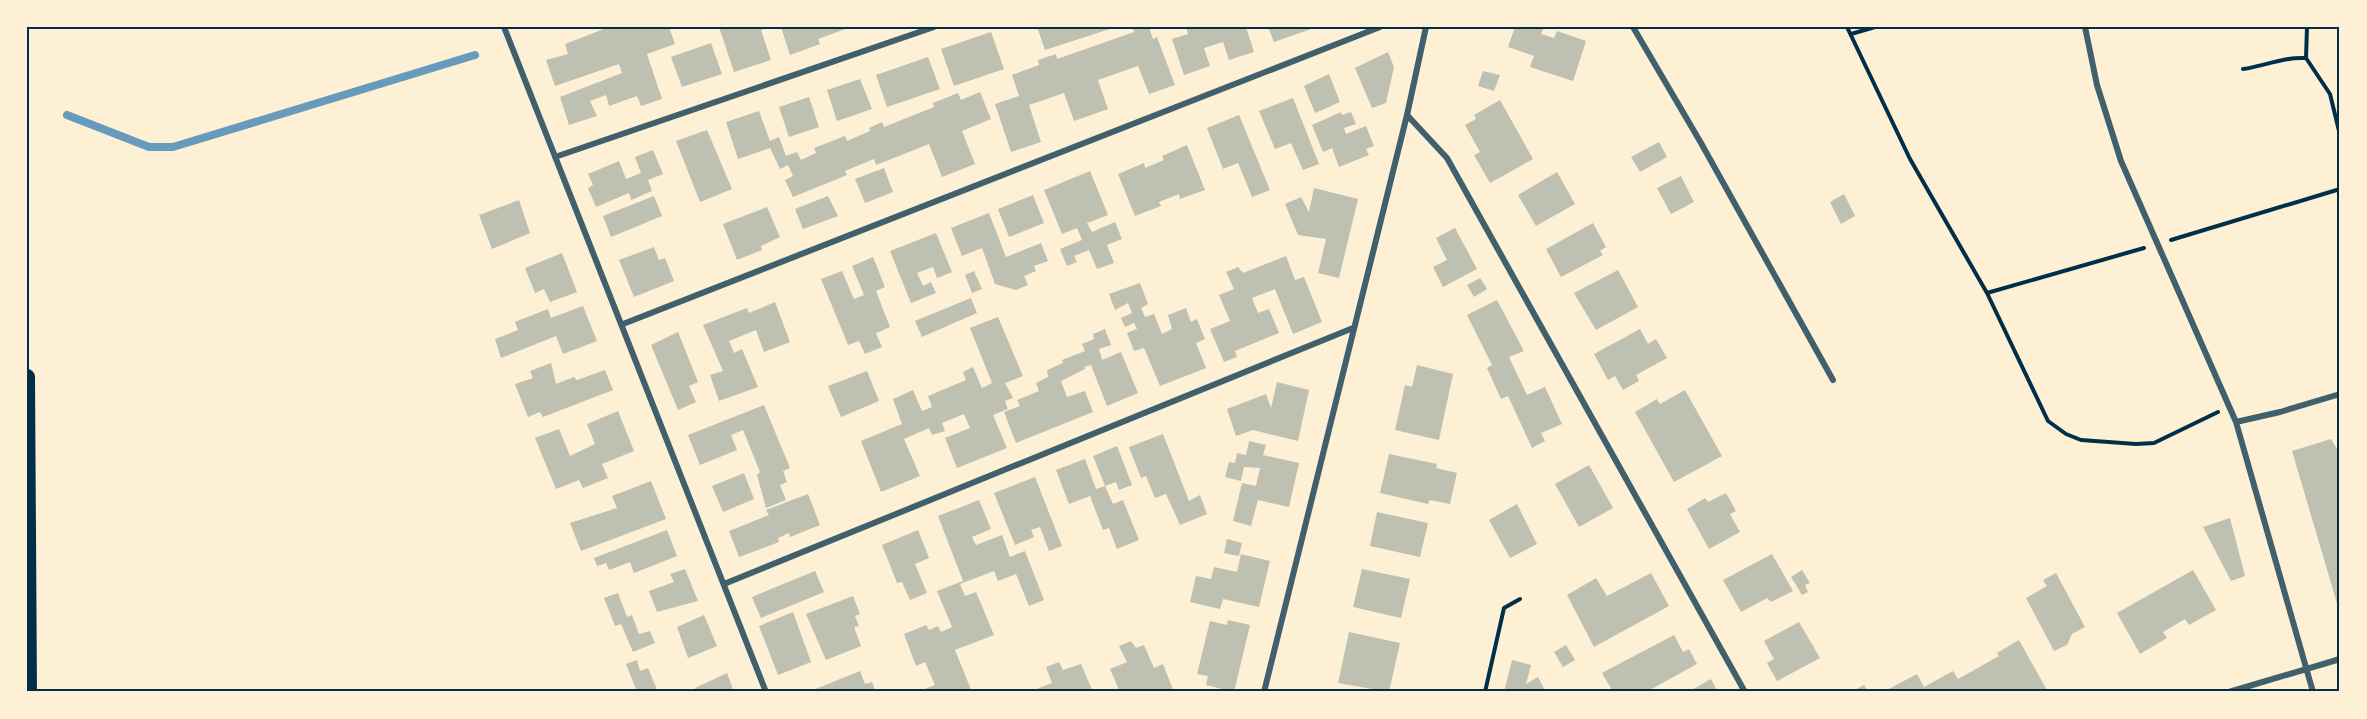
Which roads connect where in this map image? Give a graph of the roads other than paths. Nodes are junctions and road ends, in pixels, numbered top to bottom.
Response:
1 (504, 27) edge
2 (934, 27) edge
3 (1380, 27) edge
4 (1426, 27) edge
5 (1633, 27) edge
6 (2085, 27) edge
7 (1407, 115) junction
8 (555, 157) junction
9 (623, 324) junction
10 (1353, 328) junction
11 (27, 378) edge
12 (1833, 380) dead end
13 (2340, 394) edge
14 (2236, 422) junction
15 (724, 584) junction
16 (2340, 659) edge
17 (2305, 669) junction
18 (29, 692) edge
19 (766, 692) edge
20 (1264, 692) edge
21 (1746, 692) edge
22 (2229, 692) edge
23 (2313, 692) edge

1 - 8 street
2 - 8 street
3 - 9 street
4 - 7 street
5 - 12 street
6 - 14 street
7 - 10 street
7 - 21 street
8 - 9 street
9 - 15 street
10 - 15 street
10 - 20 street
11 - 18 highway
13 - 14 street
14 - 17 street
15 - 19 street
16 - 17 street
17 - 22 street
17 - 23 street

